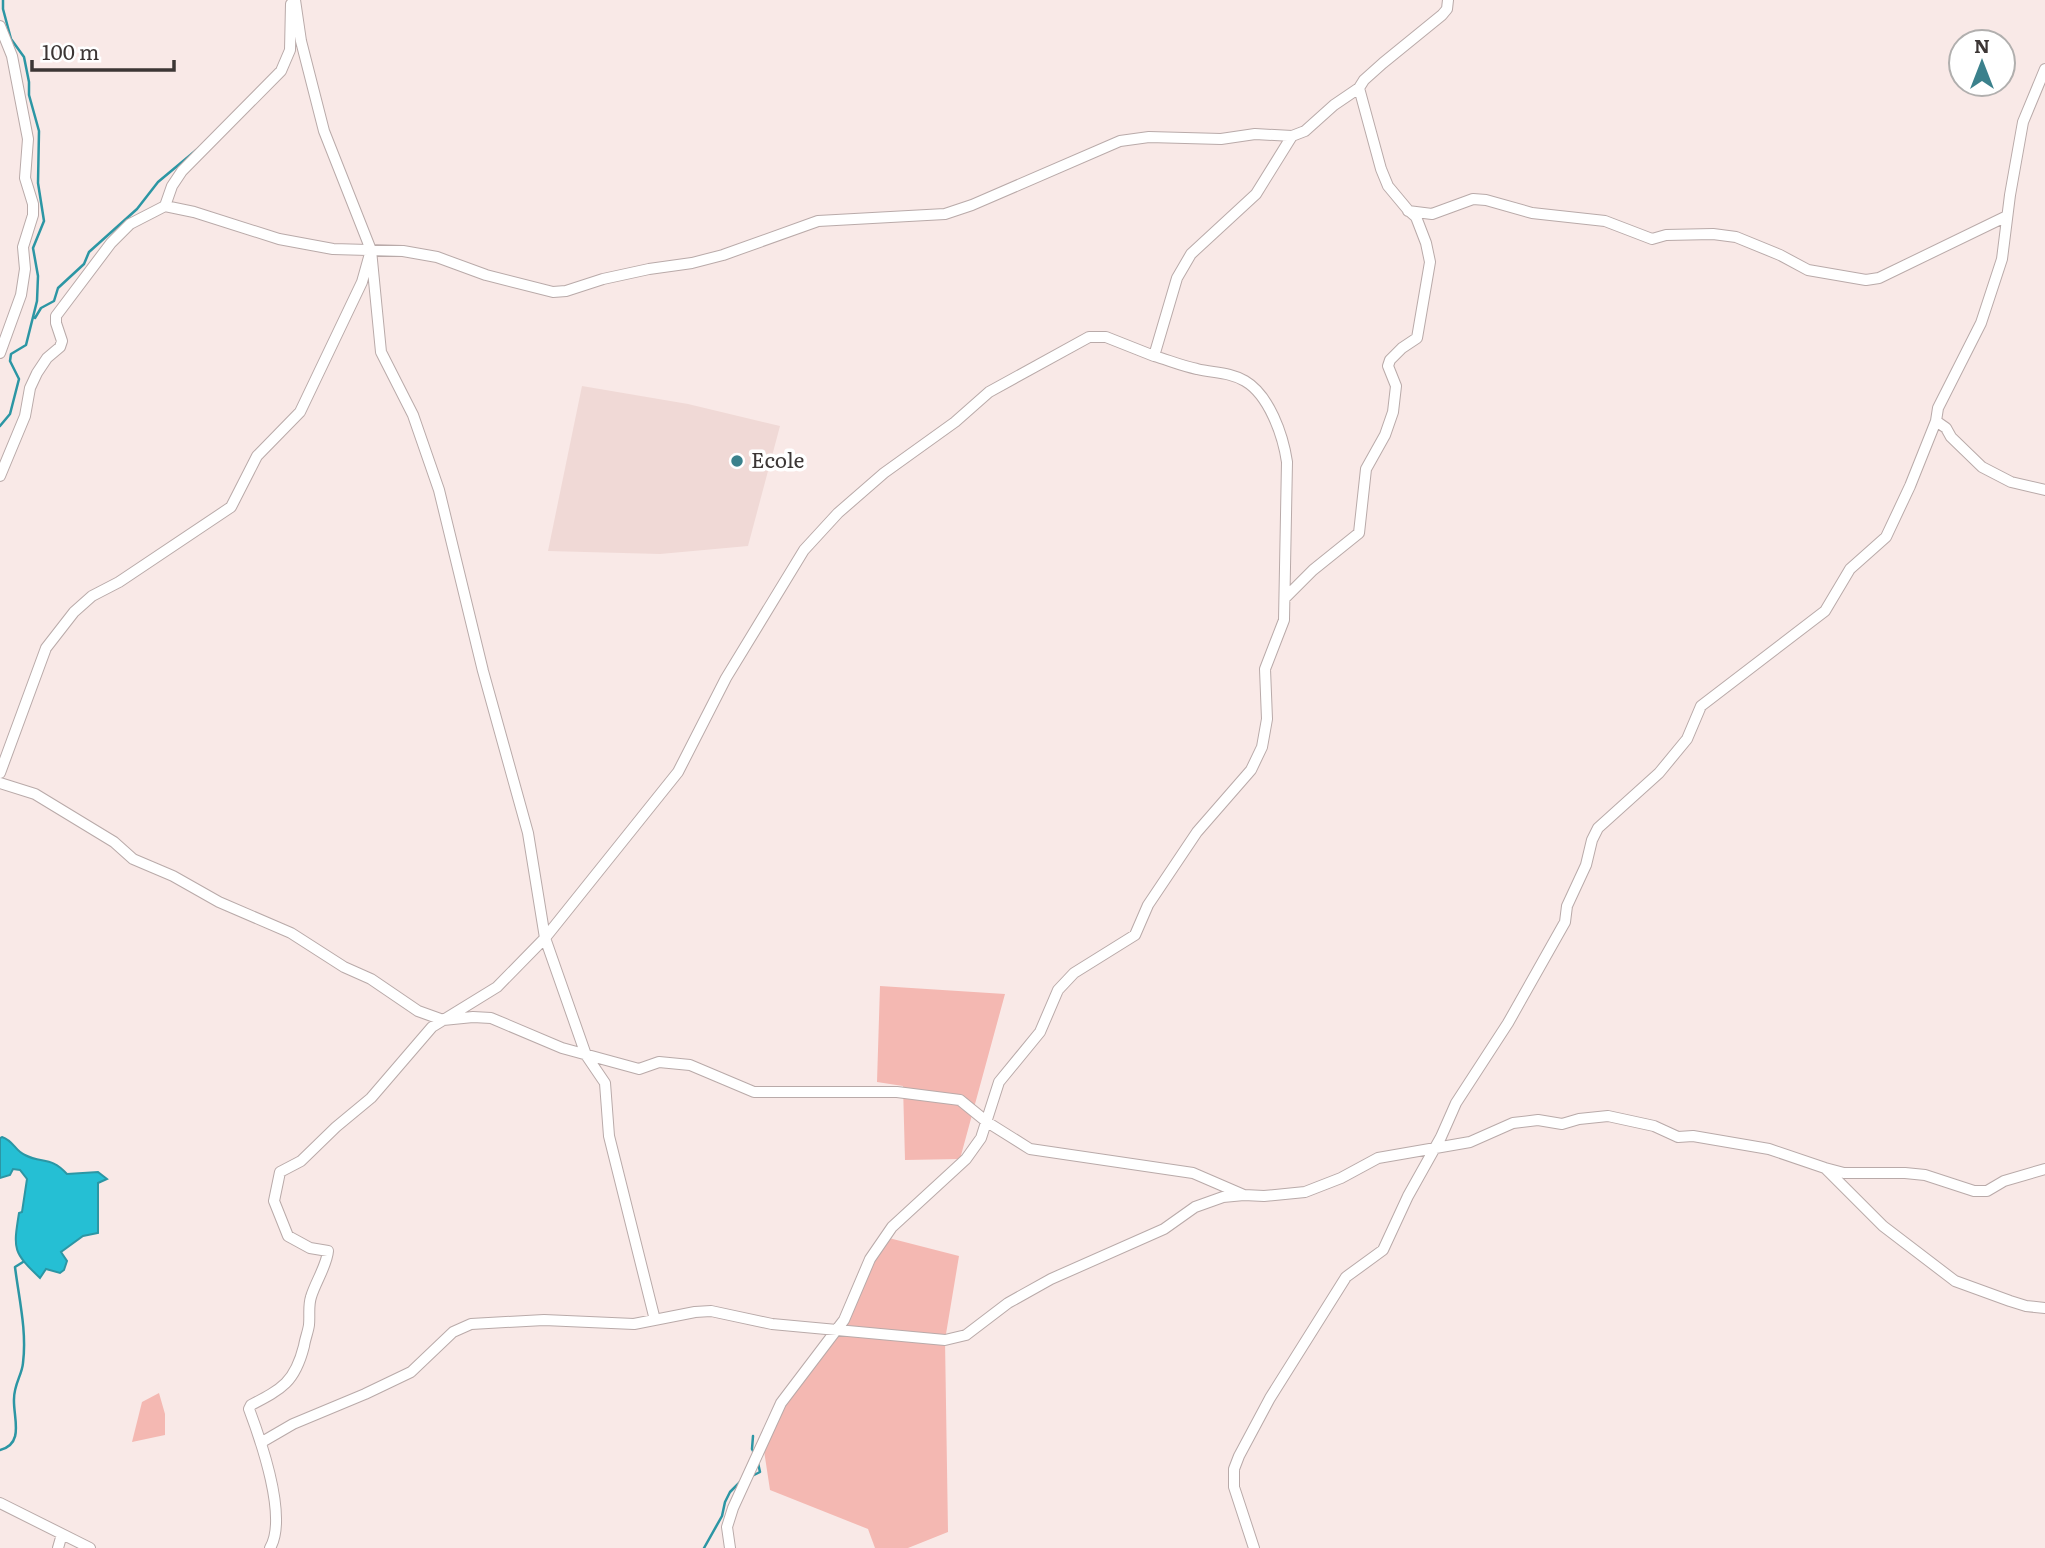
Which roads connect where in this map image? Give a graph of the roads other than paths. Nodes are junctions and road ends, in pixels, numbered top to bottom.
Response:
1 (293, 0) edge
2 (1448, 0) edge
3 (0, 26) edge
4 (2045, 69) edge
5 (1359, 88) junction
6 (1292, 136) junction
7 (165, 206) junction
8 (1408, 211) junction
9 (2007, 216) junction
10 (371, 250) junction
11 (5, 330) edge
12 (0, 353) edge
13 (1154, 356) junction
14 (1936, 421) junction
15 (0, 476) edge
16 (2045, 490) edge
17 (1285, 598) junction
18 (0, 773) edge
19 (0, 783) edge
20 (545, 938) junction
21 (443, 1020) junction
22 (586, 1055) junction
23 (987, 1122) junction
24 (1434, 1150) junction
25 (1825, 1168) junction
26 (2045, 1169) edge
27 (1244, 1195) junction
28 (2045, 1308) edge
29 (655, 1320) junction
30 (837, 1329) junction
31 (262, 1442) junction
32 (0, 1503) edge
33 (62, 1534) junction
34 (58, 1548) edge
35 (90, 1548) edge
36 (270, 1548) edge
37 (730, 1548) edge
38 (1254, 1548) edge

1 - 7 street
1 - 10 street
2 - 5 street
3 - 11 street
4 - 9 street
5 - 6 street
5 - 8 street
6 - 10 street
6 - 13 street
7 - 10 street
7 - 15 street
8 - 9 street
8 - 17 street
9 - 14 street
10 - 18 street
10 - 20 street
11 - 12 street
13 - 17 street
13 - 20 street
14 - 16 street
14 - 24 street
17 - 23 street
19 - 21 street
20 - 21 street
20 - 22 street
21 - 22 street
21 - 31 street
22 - 23 street
22 - 29 street
23 - 27 street
23 - 30 street
24 - 25 street
24 - 27 street
24 - 38 street
25 - 26 street
25 - 28 street
27 - 30 street
29 - 30 street
29 - 31 street
30 - 37 street
31 - 36 street
32 - 33 street
33 - 34 street
33 - 35 street

